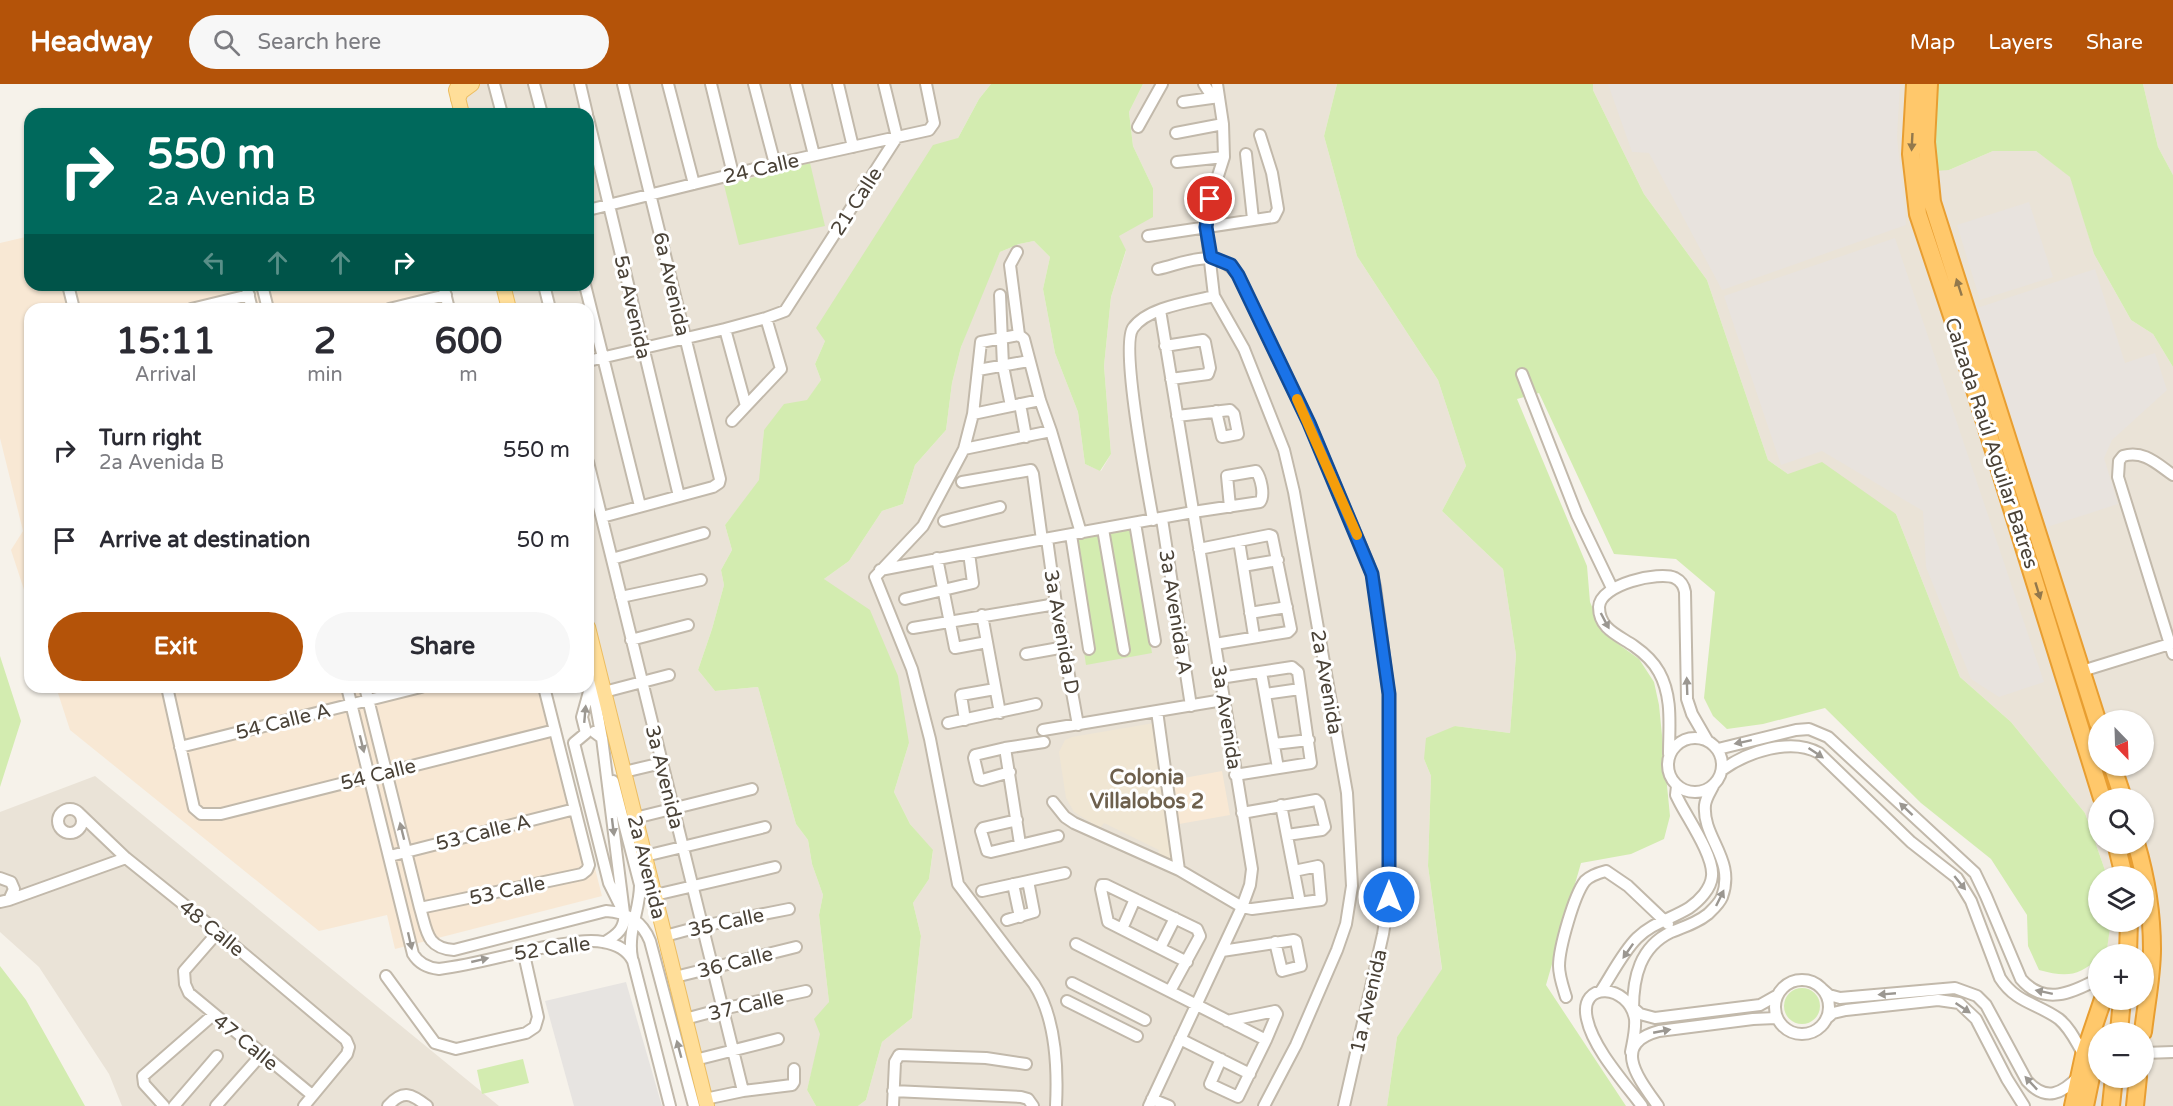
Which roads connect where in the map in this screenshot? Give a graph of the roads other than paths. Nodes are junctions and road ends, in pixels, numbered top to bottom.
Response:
1 (494, 84) edge
2 (534, 84) edge
3 (580, 84) edge
4 (623, 84) edge
5 (668, 84) edge
6 (711, 84) edge
7 (754, 84) edge
8 (796, 84) edge
9 (838, 84) edge
10 (884, 84) edge
11 (926, 84) edge
12 (1162, 84) edge
13 (1204, 84) edge
14 (1217, 84) edge
15 (1916, 84) edge
16 (1929, 84) edge
17 (460, 88) edge
18 (1216, 97) junction
19 (1183, 102) dead end
20 (462, 108) edge
21 (500, 108) edge
22 (540, 108) edge
23 (586, 108) edge
24 (1223, 124) junction
25 (1138, 127) dead end
26 (1176, 133) dead end
27 (1260, 135) dead end
28 (897, 137) junction
29 (594, 141) edge
30 (853, 147) junction
31 (1246, 154) dead end
32 (814, 155) junction
33 (1224, 157) junction
34 (1177, 162) dead end
35 (775, 164) junction
36 (733, 174) junction
37 (694, 184) junction
38 (651, 194) junction
39 (609, 205) junction
40 (594, 209) edge
41 (1253, 219) junction
42 (1206, 227) junction
43 (1148, 236) dead end
44 (1017, 252) dead end
45 (1211, 257) junction
46 (1158, 269) dead end
47 (244, 291) edge
48 (441, 291) edge
49 (1000, 295) dead end
50 (1214, 296) junction
51 (209, 303) edge
52 (406, 303) edge
53 (1160, 310) junction
54 (766, 318) junction
55 (594, 321) edge
56 (725, 329) junction
57 (1019, 335) junction
58 (685, 337) junction
59 (1003, 337) junction
60 (1165, 346) junction
61 (643, 347) junction
62 (603, 357) junction
63 (594, 359) edge
64 (1029, 361) junction
65 (1003, 366) junction
66 (978, 370) junction
67 (1522, 374) dead end
68 (1171, 379) junction
69 (1040, 400) junction
70 (1015, 405) junction
71 (746, 406) junction
72 (1216, 411) dead end
73 (973, 414) junction
74 (1177, 416) junction
75 (732, 421) dead end
76 (1051, 431) junction
77 (1026, 437) junction
78 (964, 449) junction
79 (2173, 475) edge
80 (962, 482) dead end
81 (594, 486) edge
82 (679, 496) junction
83 (640, 506) junction
84 (1000, 507) dead end
85 (1230, 507) dead end
86 (1193, 512) junction
87 (602, 517) junction
88 (1157, 519) junction
89 (944, 521) dead end
90 (1135, 523) junction
91 (1103, 529) junction
92 (704, 533) dead end
93 (1076, 534) junction
94 (1045, 539) junction
95 (1239, 541) junction
96 (1199, 549) junction
97 (969, 553) junction
98 (937, 558) junction
99 (612, 559) junction
100 (1278, 560) junction
101 (1243, 566) junction
102 (879, 571) junction
103 (701, 580) dead end
104 (1612, 588) junction
105 (943, 590) junction
106 (621, 597) junction
107 (905, 598) dead end
108 (1056, 604) junction
109 (1287, 607) junction
110 (1250, 613) junction
111 (982, 615) junction
112 (949, 622) junction
113 (688, 625) dead end
114 (914, 628) dead end
115 (1254, 636) junction
116 (631, 640) junction
117 (1155, 641) dead end
118 (987, 642) junction
119 (1215, 644) junction
120 (1065, 647) junction
121 (2172, 647) edge
122 (1089, 649) dead end
123 (1124, 650) dead end
124 (594, 651) edge
125 (1026, 654) dead end
126 (597, 663) junction
127 (2082, 671) junction
128 (1262, 672) junction
129 (594, 674) edge
130 (669, 675) dead end
131 (1220, 678) junction
132 (642, 682) junction
133 (995, 689) junction
134 (1300, 689) junction
135 (604, 692) junction
136 (168, 693) edge
137 (349, 693) edge
138 (366, 693) edge
139 (397, 693) edge
140 (546, 693) edge
141 (589, 693) edge
142 (593, 693) edge
143 (1265, 694) junction
144 (368, 700) junction
145 (1223, 700) junction
146 (352, 704) junction
147 (1036, 704) dead end
148 (1191, 706) junction
149 (2094, 710) edge
150 (1157, 711) junction
151 (1000, 713) junction
152 (965, 720) junction
153 (948, 723) dead end
154 (1078, 724) junction
155 (555, 730) junction
156 (1043, 730) dead end
157 (598, 735) junction
158 (1309, 740) junction
159 (1707, 740) junction
160 (1044, 742) dead end
161 (1274, 744) junction
162 (180, 747) junction
163 (1005, 748) junction
164 (1718, 749) junction
165 (1669, 754) junction
166 (662, 763) junction
167 (1278, 768) junction
168 (1722, 770) junction
169 (387, 772) junction
170 (624, 772) junction
171 (1010, 772) junction
172 (370, 776) junction
173 (1235, 776) junction
174 (1714, 784) junction
175 (1677, 786) junction
176 (2099, 788) edge
177 (752, 789) dead end
178 (1053, 802) dead end
179 (1281, 805) junction
180 (673, 808) junction
181 (575, 809) junction
182 (79, 813) dead end
183 (1242, 813) junction
184 (635, 818) junction
185 (1017, 820) junction
186 (1924, 826) junction
187 (765, 827) dead end
188 (1287, 835) junction
189 (1058, 836) dead end
190 (1911, 842) junction
191 (1020, 844) junction
192 (682, 847) junction
193 (407, 852) junction
194 (2139, 854) edge
195 (1956, 855) junction
196 (390, 856) junction
197 (645, 856) junction
198 (126, 858) junction
199 (1939, 864) junction
200 (775, 867) dead end
201 (1179, 870) junction
202 (1294, 871) junction
203 (1065, 873) dead end
204 (0, 878) edge
205 (1030, 886) junction
206 (692, 887) junction
207 (1014, 889) junction
208 (982, 891) dead end
209 (655, 895) junction
210 (1135, 899) junction
211 (5, 901) edge
212 (1300, 903) junction
213 (1242, 907) junction
214 (420, 908) junction
215 (789, 909) dead end
216 (1020, 916) junction
217 (632, 918) junction
218 (1175, 918) junction
219 (1007, 920) dead end
220 (1664, 920) junction
221 (551, 926) junction
222 (702, 926) junction
223 (1122, 929) junction
224 (1674, 931) junction
225 (218, 932) junction
226 (664, 936) junction
227 (605, 942) junction
228 (1275, 942) dead end
229 (1076, 944) dead end
230 (554, 946) junction
231 (796, 947) dead end
232 (1160, 948) junction
233 (523, 950) junction
234 (1222, 951) junction
235 (633, 961) junction
236 (1187, 962) junction
237 (712, 968) junction
238 (386, 976) dead end
239 (675, 977) junction
240 (1072, 983) dead end
241 (2088, 984) edge
242 (1821, 988) junction
243 (806, 991) dead end
244 (1170, 991) junction
245 (1601, 991) junction
246 (1090, 993) junction
247 (1776, 996) junction
248 (1566, 997) dead end
249 (1067, 1001) dead end
250 (1196, 1005) junction
251 (1632, 1007) junction
252 (722, 1009) junction
253 (1083, 1009) junction
254 (2099, 1010) edge
255 (213, 1015) junction
256 (1776, 1018) junction
257 (685, 1019) junction
258 (1826, 1019) junction
259 (1145, 1020) dead end
260 (1227, 1021) junction
261 (2144, 1022) edge
262 (1137, 1036) dead end
263 (778, 1039) dead end
264 (1180, 1039) junction
265 (1266, 1040) junction
266 (732, 1050) junction
267 (1631, 1052) junction
268 (2173, 1052) edge
269 (2154, 1053) edge
270 (262, 1054) junction
271 (2084, 1055) junction
272 (216, 1056) dead end
273 (1221, 1059) junction
274 (695, 1060) junction
275 (1026, 1064) dead end
276 (794, 1069) dead end
277 (1251, 1074) junction
278 (2079, 1076) junction
279 (2089, 1088) edge
280 (2113, 1088) edge
281 (2137, 1088) edge
282 (742, 1091) junction
283 (893, 1091) junction
284 (312, 1095) junction
285 (1150, 1102) edge
286 (702, 1104) edge
287 (164, 1106) edge
288 (174, 1106) edge
289 (216, 1106) edge
290 (304, 1106) edge
291 (388, 1106) edge
292 (427, 1106) edge
293 (670, 1106) edge
294 (894, 1106) edge
295 (1033, 1106) edge
296 (1056, 1106) edge
297 (1169, 1106) edge
298 (1264, 1106) edge
299 (1344, 1106) edge
300 (1642, 1106) edge
301 (1658, 1106) edge
302 (2024, 1106) edge
303 (2073, 1106) edge
304 (2085, 1106) edge
305 (2111, 1106) edge
306 (2135, 1106) edge

1 - 21 street
2 - 22 street
3 - 23 street, 5a Avenida
4 - 38 street, 6a Avenida
5 - 37 street
6 - 36 street
7 - 35 street
8 - 32 street
9 - 30 street
10 - 28 street
11 - 28 street, 24 Calle
12 - 25 street
13 - 18 street
14 - 18 street, 2a Avenida
15 -> 176 highway, Calzada Raúl Aguilar Batres
127 -> 16 highway, Calzada Raúl Aguilar Batres
17 - 20 main road
18 - 19 street
18 - 24 street, 2a Avenida
24 - 26 street
24 - 33 street, 2a Avenida
27 - 41 street
28 - 30 street, 24 Calle
28 - 54 street, 21 Calle
29 - 39 street, 5a Avenida
30 - 32 street, 24 Calle
31 - 41 street
32 - 35 street, 24 Calle
33 - 34 street
33 - 42 street, 2a Avenida
35 - 36 street, 24 Calle
36 - 37 street, 24 Calle
37 - 38 street, 24 Calle
38 - 39 street, 24 Calle
38 - 58 street, 6a Avenida
39 - 40 street, 24 Calle
39 - 61 street, 5a Avenida
41 - 42 street
42 - 43 street
42 - 45 street, 2a Avenida
44 - 57 street
45 - 46 street
45 - 50 street, 2a Avenida
45 - 299 street, 1a Avenida
47 - 51 street
48 - 52 street
49 - 59 street
50 - 53 street
50 - 298 street, 2a Avenida
53 - 60 street, 3a Avenida
53 - 88 street, 3a Avenida A
54 - 56 street
54 - 71 street
55 - 62 street
56 - 58 street
56 - 71 street
57 - 59 street
57 - 64 street
58 - 61 street
58 - 82 street, 6a Avenida
59 - 65 street
59 - 66 street
60 - 68 street, 3a Avenida
60 - 68 street
61 - 62 street
61 - 82 street, 5a Avenida
62 - 63 street
62 - 83 street
64 - 65 street
64 - 69 street
65 - 66 street
65 - 70 street
66 - 73 street
67 - 104 street
68 - 74 street, 3a Avenida
69 - 70 street
69 - 76 street
70 - 73 street
70 - 77 street
71 - 75 street
72 - 74 street
73 - 78 street
74 - 86 street, 3a Avenida
76 - 77 street
76 - 93 street
77 - 78 street
78 - 102 street
79 - 121 street
80 - 94 street, 3a Avenida D
81 - 87 street, 3a Avenida
82 - 83 street
83 - 87 street
84 - 89 street
85 - 86 street
86 - 88 street
86 - 96 street, 3a Avenida
87 - 99 street, 3a Avenida
88 - 90 street
88 - 148 street, 3a Avenida A
90 - 91 street
90 - 117 street
91 - 93 street
91 - 123 street
92 - 99 street
93 - 94 street
93 - 122 street
94 - 97 street
94 - 108 street, 3a Avenida D
95 - 96 street
95 - 100 street
95 - 101 street
96 - 119 street, 3a Avenida
97 - 98 street
97 - 105 street
98 - 102 street
98 - 105 street
99 - 106 street, 3a Avenida
100 - 101 street
100 - 109 street
101 - 110 street
102 - 296 street
103 - 106 street
159 -> 104 street
104 -> 165 street
105 - 107 street
105 - 112 street
106 - 116 street, 3a Avenida
108 - 111 street
108 - 120 street, 3a Avenida D
109 - 110 street
109 - 115 street
110 - 115 street
111 - 112 street
111 - 118 street
112 - 114 street
112 - 118 street
113 - 116 street
115 - 119 street
116 - 132 street, 3a Avenida
118 - 133 street
119 - 131 street, 3a Avenida
120 - 125 street
120 - 154 street, 3a Avenida D
121 - 127 street
124 - 126 main road, 2a Avenida
126 - 129 street
126 - 135 main road, 2a Avenida
127 - 149 highway, Calzada Raúl Aguilar Batres
128 - 131 street
128 - 134 street
128 - 143 street
130 - 132 street
131 - 145 street, 3a Avenida
132 - 135 street
132 - 166 street, 3a Avenida
133 - 151 street
133 - 152 street
134 - 143 street
134 - 158 street
135 - 170 main road, 2a Avenida
136 - 162 street
137 - 146 street
138 - 144 street
139 - 144 street, 54 Calle A
140 - 155 street
217 -> 141 street
142 - 157 street
143 - 161 street
144 - 146 street, 54 Calle A
144 - 169 street
145 - 148 street
145 - 173 street, 3a Avenida
146 - 162 street, 54 Calle A
146 -> 172 street
147 - 151 street
148 - 150 street
150 - 154 street
150 - 201 street
151 - 152 street
152 - 153 street
154 - 156 street
155 - 169 street, 54 Calle
155 - 181 street
157 -> 217 street
157 - 217 street
158 - 161 street
158 - 167 street
159 - 164 street
159 - 165 street
160 - 163 street
161 - 167 street
162 - 172 street, 54 Calle
163 - 171 street
163 - 171 street
164 - 168 street
186 -> 164 street
165 - 175 street
166 - 170 street
166 - 180 street, 3a Avenida
167 - 173 street
168 - 174 street
168 -> 190 street
169 - 172 street, 54 Calle
193 -> 169 street
170 - 184 main road, 2a Avenida
171 - 185 street
172 - 196 street
173 - 183 street, 3a Avenida
174 - 175 street
224 -> 174 street
175 - 220 street
177 - 180 street
178 - 201 street
179 - 183 street
179 - 188 street
179 - 188 street
180 - 184 street
180 - 192 street, 3a Avenida
181 - 193 street, 53 Calle A
181 - 214 street, 53 Calle
182 - 198 street, 48 Calle
183 - 213 street, 3a Avenida
184 - 197 main road, 2a Avenida
185 - 191 street
185 - 191 street
186 - 190 street
186 - 195 street
187 - 192 street
188 - 202 street
189 - 191 street
190 - 199 street
192 - 197 street
192 - 206 street, 3a Avenida
193 - 196 street, 53 Calle A
193 - 214 street
194 - 261 highway
195 - 199 street
241 -> 195 street
196 -> 233 street, 52 Calle
197 - 209 main road, 2a Avenida
198 - 211 street
198 - 225 street, 48 Calle
199 -> 271 street
200 - 206 street
201 - 213 street
202 - 212 street
202 - 212 street
203 - 205 street
204 - 211 street
205 - 207 street
205 - 216 street
206 - 209 street
206 - 222 street, 3a Avenida
207 - 208 street
207 - 216 street
209 - 226 main road, 2a Avenida
210 - 218 street
210 - 223 street
210 - 223 street
212 - 213 street
213 - 234 street, 3a Avenida
214 - 221 street, 52 Calle
215 - 222 street, 35 Calle
216 - 219 street
217 - 221 street, 52 Calle
217 - 227 street
217 - 235 street
286 -> 217 street
218 - 232 street
218 - 236 street
220 - 224 street
220 -> 245 street
220 - 248 street
221 - 230 street
222 - 226 street, 35 Calle
222 - 237 street, 3a Avenida
223 - 232 street
224 - 251 street
225 - 255 street, 47 Calle
225 - 284 street, 48 Calle
226 - 239 main road, 2a Avenida
227 - 230 street, 52 Calle
227 - 235 street, 52 Calle
228 - 234 street
229 - 244 street
230 - 233 street, 52 Calle
231 - 237 street, 36 Calle
232 - 236 street
233 - 238 street
234 - 250 street, 3a Avenida
235 - 293 street
236 - 244 street
237 - 239 street, 36 Calle
237 - 252 street, 3a Avenida
239 - 257 main road, 2a Avenida
240 - 246 street
242 - 247 street
242 - 258 street
278 -> 242 street
243 - 252 street, 37 Calle
244 - 250 street
245 - 251 street
245 - 300 street
246 - 253 street
246 - 259 street
247 - 251 street
247 - 256 street
249 - 253 street
250 - 260 street
250 - 264 street, 3a Avenida
251 - 267 street
252 - 257 street, 37 Calle
252 - 266 street, 3a Avenida
253 - 262 street
254 - 271 highway
255 - 270 street, 47 Calle
255 - 287 street
256 - 258 street
267 -> 256 street
257 - 274 main road, 2a Avenida
258 -> 302 street
260 - 265 street
260 - 265 street
263 - 266 street
264 - 273 street
264 - 285 street, 3a Avenida
265 - 277 street
266 - 274 street
266 - 282 street, 3a Avenida
267 - 301 street
268 - 269 street
270 - 284 street, 47 Calle
270 - 289 street
271 - 278 highway
272 - 288 street
273 - 277 street
273 - 277 street
274 - 286 main road, 2a Avenida
275 - 283 street
276 - 282 street
278 - 303 highway
279 - 304 highway
280 - 305 highway
281 - 306 highway
282 - 286 street
283 - 294 street
283 - 295 street
284 - 290 street
285 - 297 street
291 - 292 street

